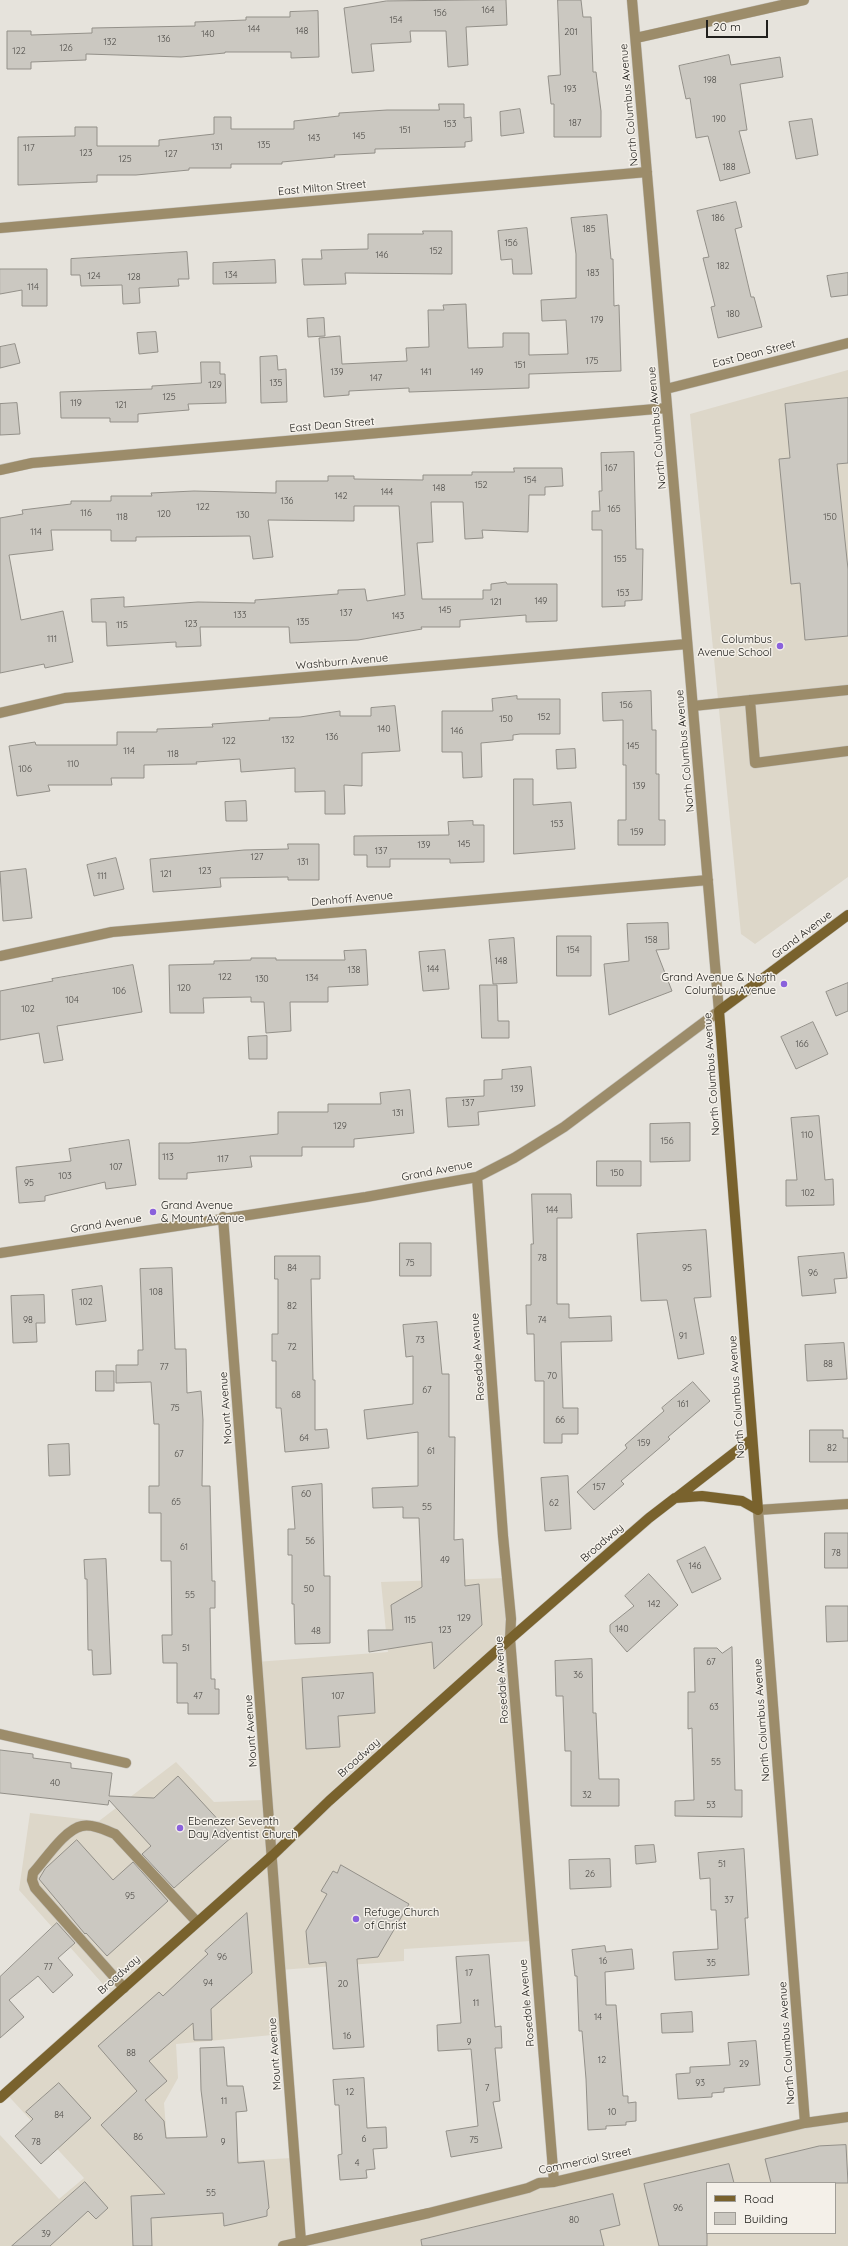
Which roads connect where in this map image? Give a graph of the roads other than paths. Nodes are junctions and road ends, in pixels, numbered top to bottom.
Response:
1 (632, 0) edge
2 (804, 0) edge
3 (636, 38) junction
4 (647, 172) junction
5 (0, 228) edge
6 (848, 343) edge
7 (666, 389) junction
8 (667, 408) junction
9 (0, 470) edge
10 (687, 644) junction
11 (848, 690) edge
12 (750, 700) junction
13 (693, 706) junction
14 (0, 713) edge
15 (848, 751) edge
16 (708, 880) junction
17 (848, 915) edge
18 (0, 956) edge
19 (719, 1011) junction
20 (477, 1177) junction
21 (223, 1217) junction
22 (0, 1253) edge
23 (752, 1439) junction
24 (676, 1498) junction
25 (848, 1504) edge
26 (758, 1510) junction
27 (510, 1639) junction
28 (0, 1734) edge
29 (126, 1763) dead end
30 (273, 1855) junction
31 (197, 1922) junction
32 (124, 1988) junction
33 (0, 2098) edge
34 (848, 2117) edge
35 (805, 2123) junction
36 (554, 2182) junction
37 (301, 2242) junction
38 (283, 2246) edge

1 - 3 street, North Columbus Avenue
2 - 3 street
3 - 4 street, North Columbus Avenue
4 - 5 street, East Milton Street
4 - 7 street, North Columbus Avenue
6 - 7 street, East Dean Street
7 - 8 street, North Columbus Avenue
8 - 9 street, East Dean Street
8 - 10 street, North Columbus Avenue
10 - 13 street, North Columbus Avenue
10 - 14 street, Washburn Avenue
11 - 12 street
12 - 13 street
12 - 15 street
13 - 16 street, North Columbus Avenue
16 - 18 street, Denhoff Avenue
16 - 19 street, North Columbus Avenue
17 - 19 street, Grand Avenue
19 - 20 street, Grand Avenue
19 - 23 street, North Columbus Avenue
20 - 21 street, Grand Avenue
20 - 27 street, Rosedale Avenue
21 - 22 street, Grand Avenue
21 - 30 street, Mount Avenue
23 - 24 street, Broadway
23 - 26 street, North Columbus Avenue
24 - 26 street
24 - 27 street, Broadway
25 - 26 street
26 - 35 street, North Columbus Avenue
27 - 30 street, Broadway
27 - 36 street, Rosedale Avenue
28 - 29 street
30 - 31 street, Broadway
30 - 37 street, Mount Avenue
31 - 32 street, Broadway
31 - 32 street
32 - 33 street, Broadway
34 - 35 street, Commercial Street
35 - 36 street, Commercial Street
36 - 37 street, Commercial Street
37 - 38 street, Commercial Street

